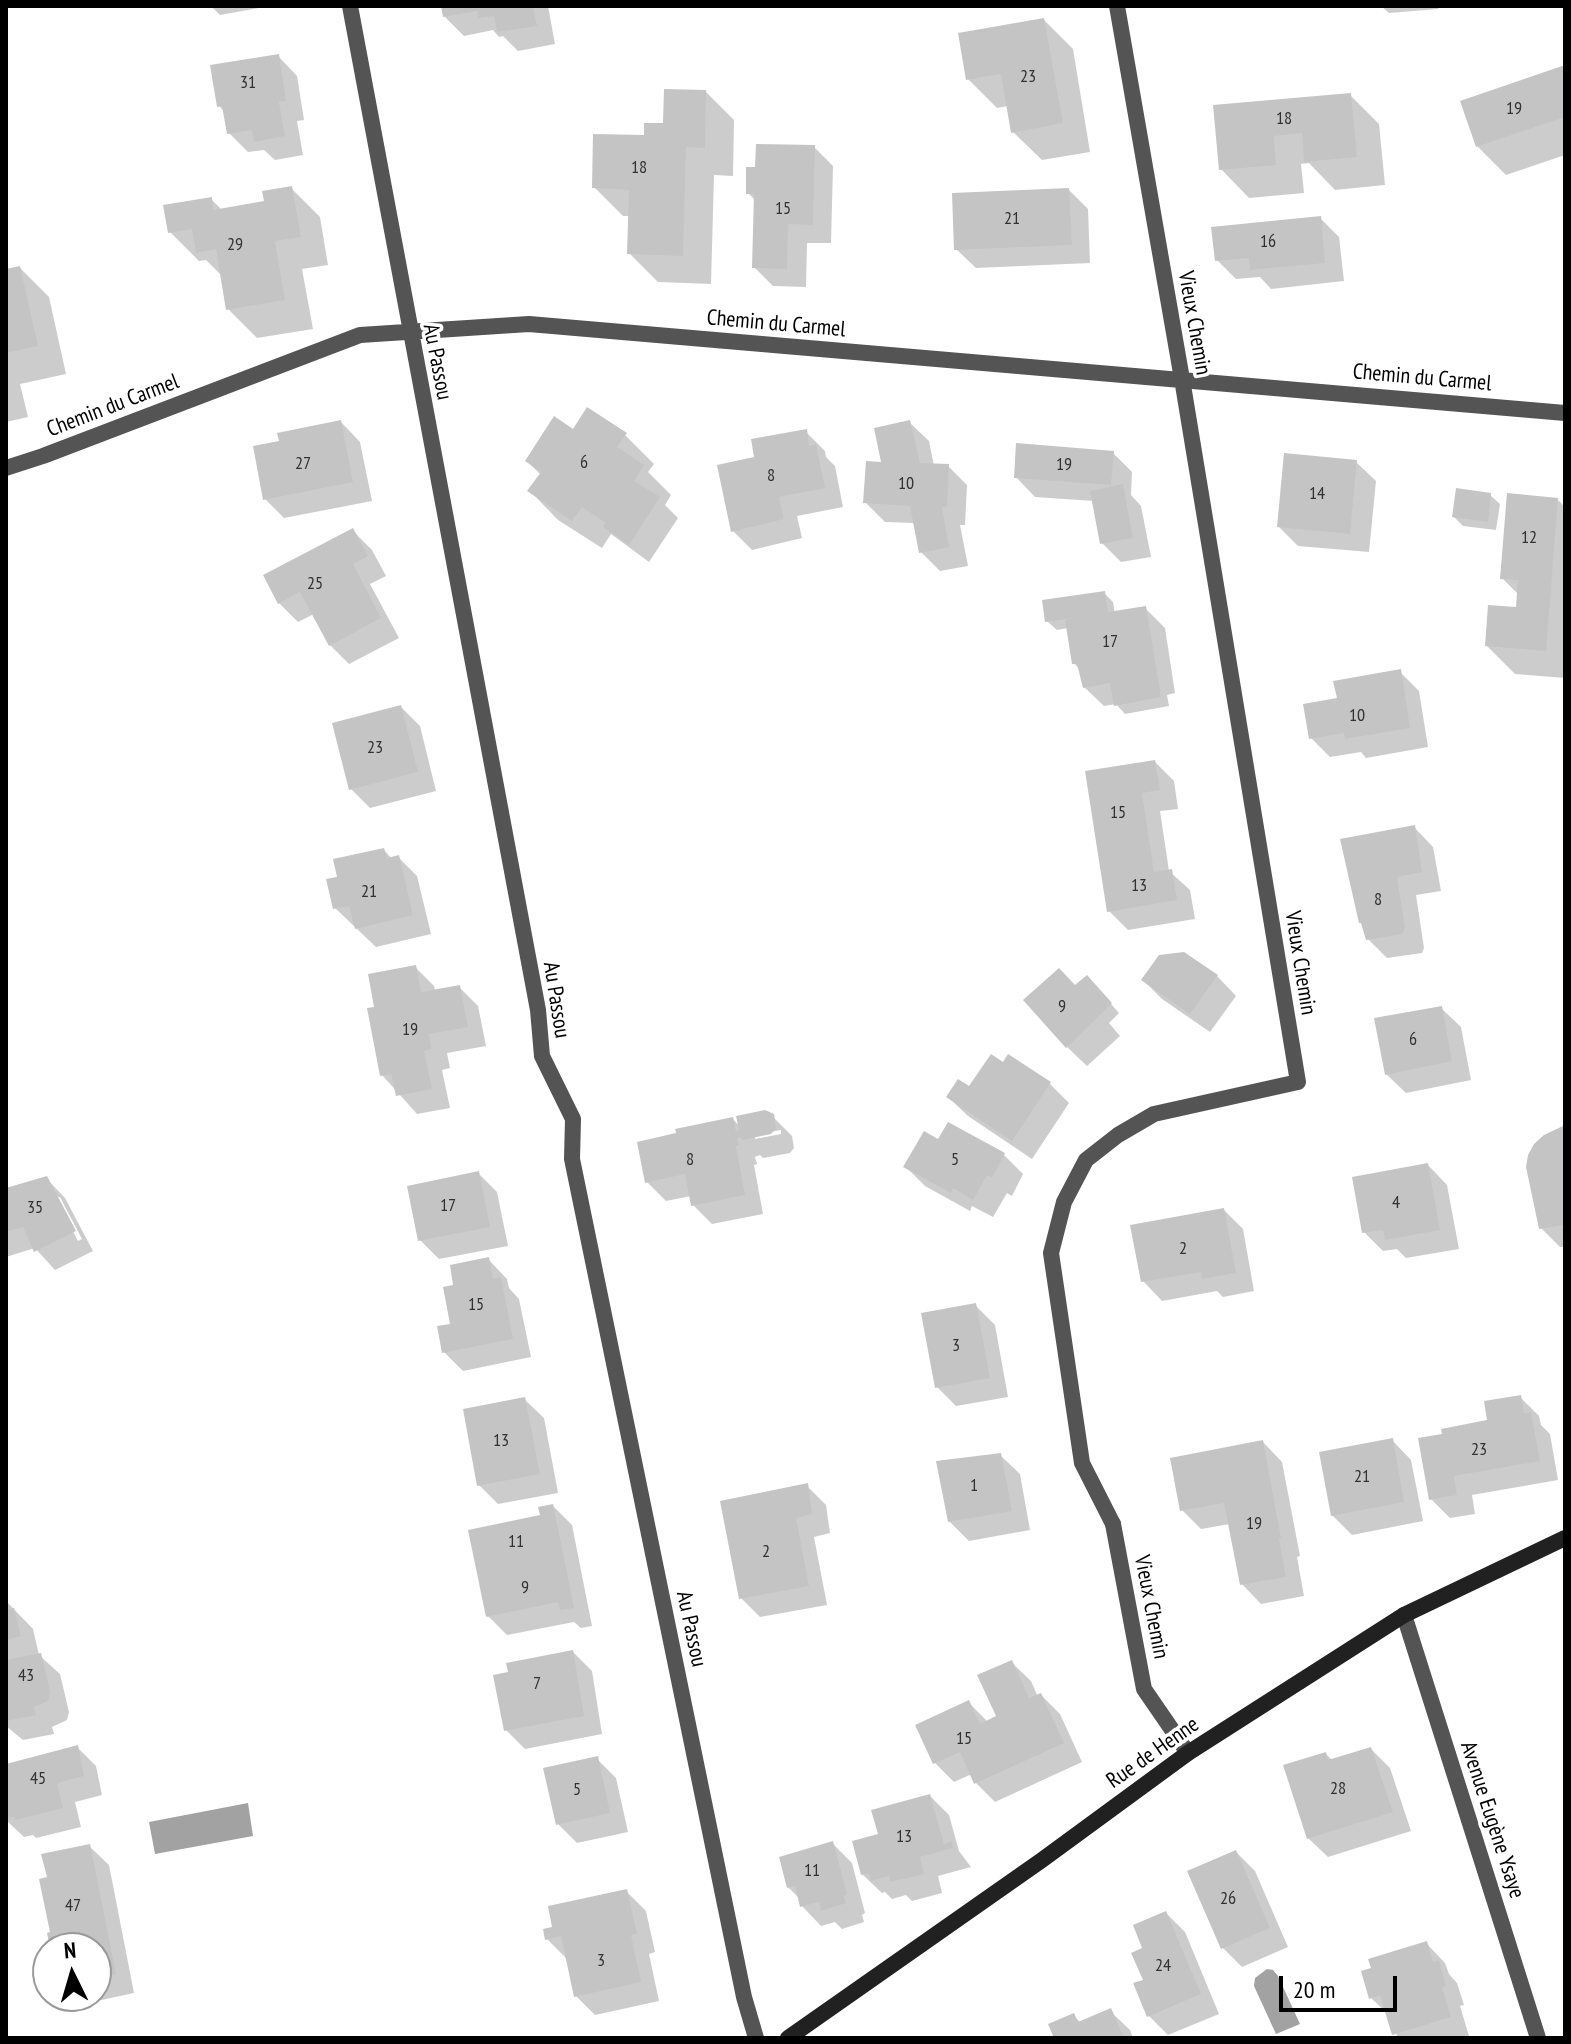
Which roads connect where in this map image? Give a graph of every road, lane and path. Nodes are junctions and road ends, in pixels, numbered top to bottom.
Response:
1 (350, 6) edge
2 (1117, 6) edge
3 (409, 330) junction
4 (1182, 379) junction
5 (1565, 413) edge
6 (6, 468) edge
7 (1565, 1538) edge
8 (1404, 1615) junction
9 (1188, 1753) junction
10 (756, 2038) edge
11 (788, 2038) edge
12 (1538, 2038) edge

1 - 3 street, Au Passou
2 - 4 street, Vieux Chemin
3 - 4 street, Chemin du Carmel
3 - 6 street, Chemin du Carmel
3 - 10 street, Au Passou
4 - 5 street, Chemin du Carmel
4 - 9 street, Vieux Chemin
7 - 8 street, Rue de Henne
8 - 9 street, Rue de Henne
8 - 12 street, Avenue Eugène Ysaye
9 - 11 street, Rue de Henne

